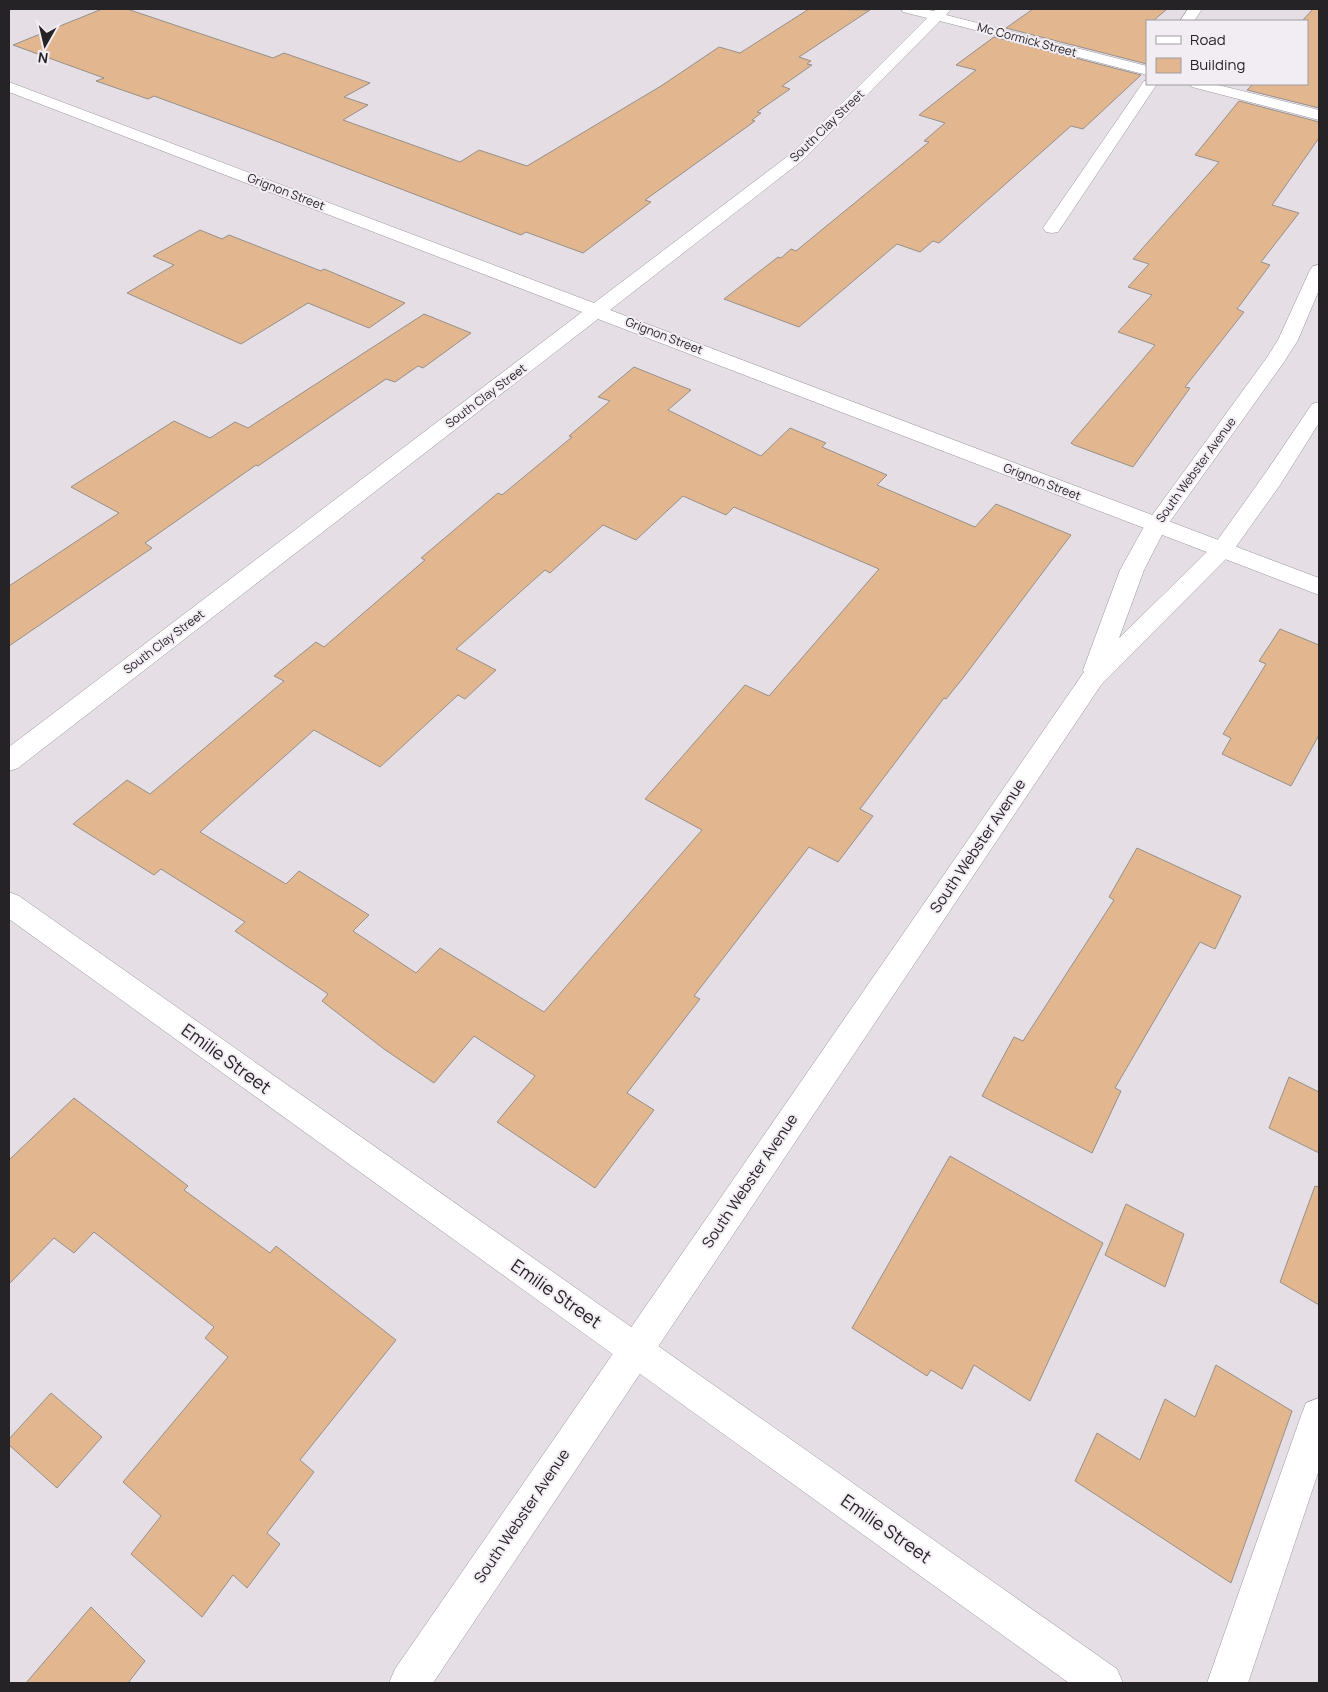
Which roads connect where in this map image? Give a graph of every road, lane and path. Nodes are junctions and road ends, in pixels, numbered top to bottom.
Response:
1 (908, 9) edge
2 (1195, 9) edge
3 (941, 13) edge
4 (1188, 20) edge
5 (1146, 71) edge
6 (1147, 85) edge
7 (1201, 85) edge
8 (9, 87) edge
9 (1319, 115) edge
10 (1052, 228) dead end
11 (1319, 270) edge
12 (598, 310) junction
13 (1319, 408) edge
14 (1156, 525) junction
15 (1222, 550) junction
16 (1319, 587) edge
17 (1092, 679) junction
18 (9, 761) edge
19 (9, 904) edge
20 (634, 1350) junction
21 (1319, 1416) edge
22 (409, 1683) edge
23 (1104, 1683) edge
24 (1227, 1683) edge

1 - 3 street, Mc Cormick Street
2 - 4 street
3 - 5 street, Mc Cormick Street
3 - 12 street, South Clay Street
6 - 10 street
7 - 9 street
8 - 12 street, Grignon Street
11 - 14 street, South Webster Avenue
12 - 14 street, Grignon Street
12 - 18 street, South Clay Street
13 - 15 street, South Webster Avenue
14 - 15 street, Grignon Street
14 - 17 street, South Webster Avenue
15 - 16 street, Grignon Street
15 - 17 street, South Webster Avenue
17 - 20 street, South Webster Avenue
19 - 20 street, Emilie Street
20 - 22 street, South Webster Avenue
20 - 23 street, Emilie Street
21 - 24 street

